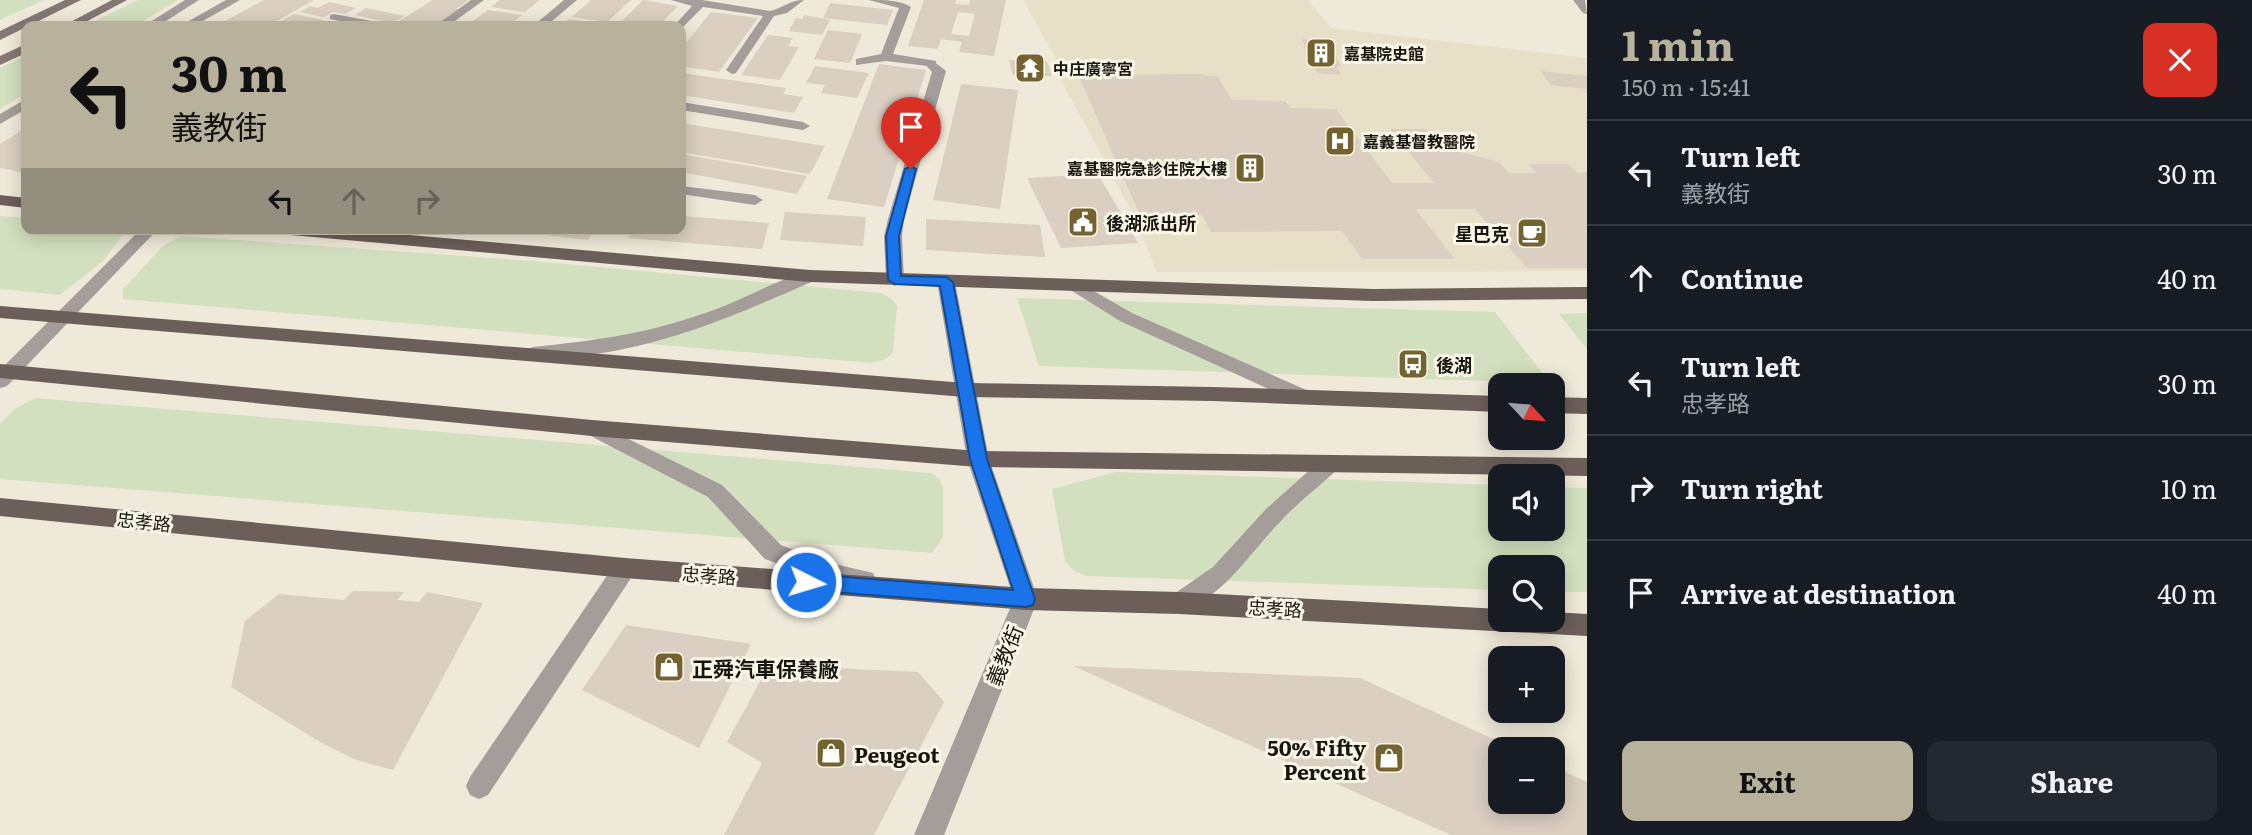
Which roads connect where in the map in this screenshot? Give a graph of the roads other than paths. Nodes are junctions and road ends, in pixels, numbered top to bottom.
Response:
1 (75, 0) edge
2 (121, 0) edge
3 (193, 0) edge
4 (234, 0) edge
5 (478, 0) edge
6 (571, 0) edge
7 (677, 0) edge
8 (798, 0) edge
9 (876, 0) edge
10 (1579, 0) edge
11 (701, 4) junction
12 (1587, 11) edge
13 (770, 14) junction
14 (334, 17) dead end
15 (31, 21) edge
16 (79, 21) edge
17 (158, 21) edge
18 (195, 21) edge
19 (355, 21) edge
20 (449, 21) edge
21 (546, 21) edge
22 (685, 21) edge
23 (21, 26) edge
24 (0, 36) edge
25 (21, 50) edge
26 (886, 57) junction
27 (0, 61) edge
28 (860, 61) dead end
29 (932, 64) joint
30 (732, 69) dead end
31 (21, 106) edge
32 (686, 107) edge
33 (21, 117) edge
34 (0, 120) edge
35 (803, 126) dead end
36 (0, 128) edge
37 (686, 191) edge
38 (0, 200) edge
39 (755, 200) dead end
40 (21, 202) edge
41 (144, 235) edge
42 (348, 235) edge
43 (810, 276) junction
44 (895, 280) junction
45 (946, 282) junction
46 (1078, 287) junction
47 (1587, 293) edge
48 (0, 312) edge
49 (63, 317) junction
50 (523, 355) junction
51 (3, 375) edge
52 (965, 390) junction
53 (1304, 397) junction
54 (1488, 404) edge
55 (1565, 405) edge
56 (1587, 406) edge
57 (593, 428) junction
58 (978, 459) junction
59 (1330, 464) junction
60 (1587, 467) edge
61 (0, 507) edge
62 (625, 568) junction
63 (909, 590) junction
64 (1026, 599) junction
65 (1179, 603) junction
66 (1587, 625) edge
67 (479, 786) dead end
68 (929, 835) edge

1 - 15 street
2 - 16 street
3 - 17 lane
4 - 18 lane
5 - 20 lane
6 - 21 lane
7 - 11 lane
8 - 13 lane
9 - 26 lane
10 - 12 lane
11 - 13 lane
11 - 22 lane
13 - 30 lane
14 - 19 lane
23 - 24 street
25 - 27 street
26 - 28 lane
26 - 29 lane
29 - 44 street
31 - 34 lane
32 - 35 lane
33 - 36 lane
37 - 39 lane
38 - 40 main road
41 - 49 lane
42 - 43 main road
43 - 44 main road
43 - 50 lane
44 - 45 main road
45 - 46 main road
45 - 52 street
46 - 47 main road
46 - 53 lane
48 - 49 main road
49 - 50 main road
49 - 51 lane
50 - 52 main road
51 - 57 main road
52 - 53 main road
52 - 58 street
53 - 54 main road
55 - 56 main road
57 - 58 main road
57 - 63 lane
58 - 59 main road
58 - 64 street
59 - 60 main road
59 - 65 lane
61 - 62 main road, 忠孝路
62 - 63 main road, 忠孝路
62 - 67 lane
63 - 64 main road, 忠孝路
64 - 65 main road, 忠孝路
64 - 68 street, 義教街
65 - 66 main road, 忠孝路

